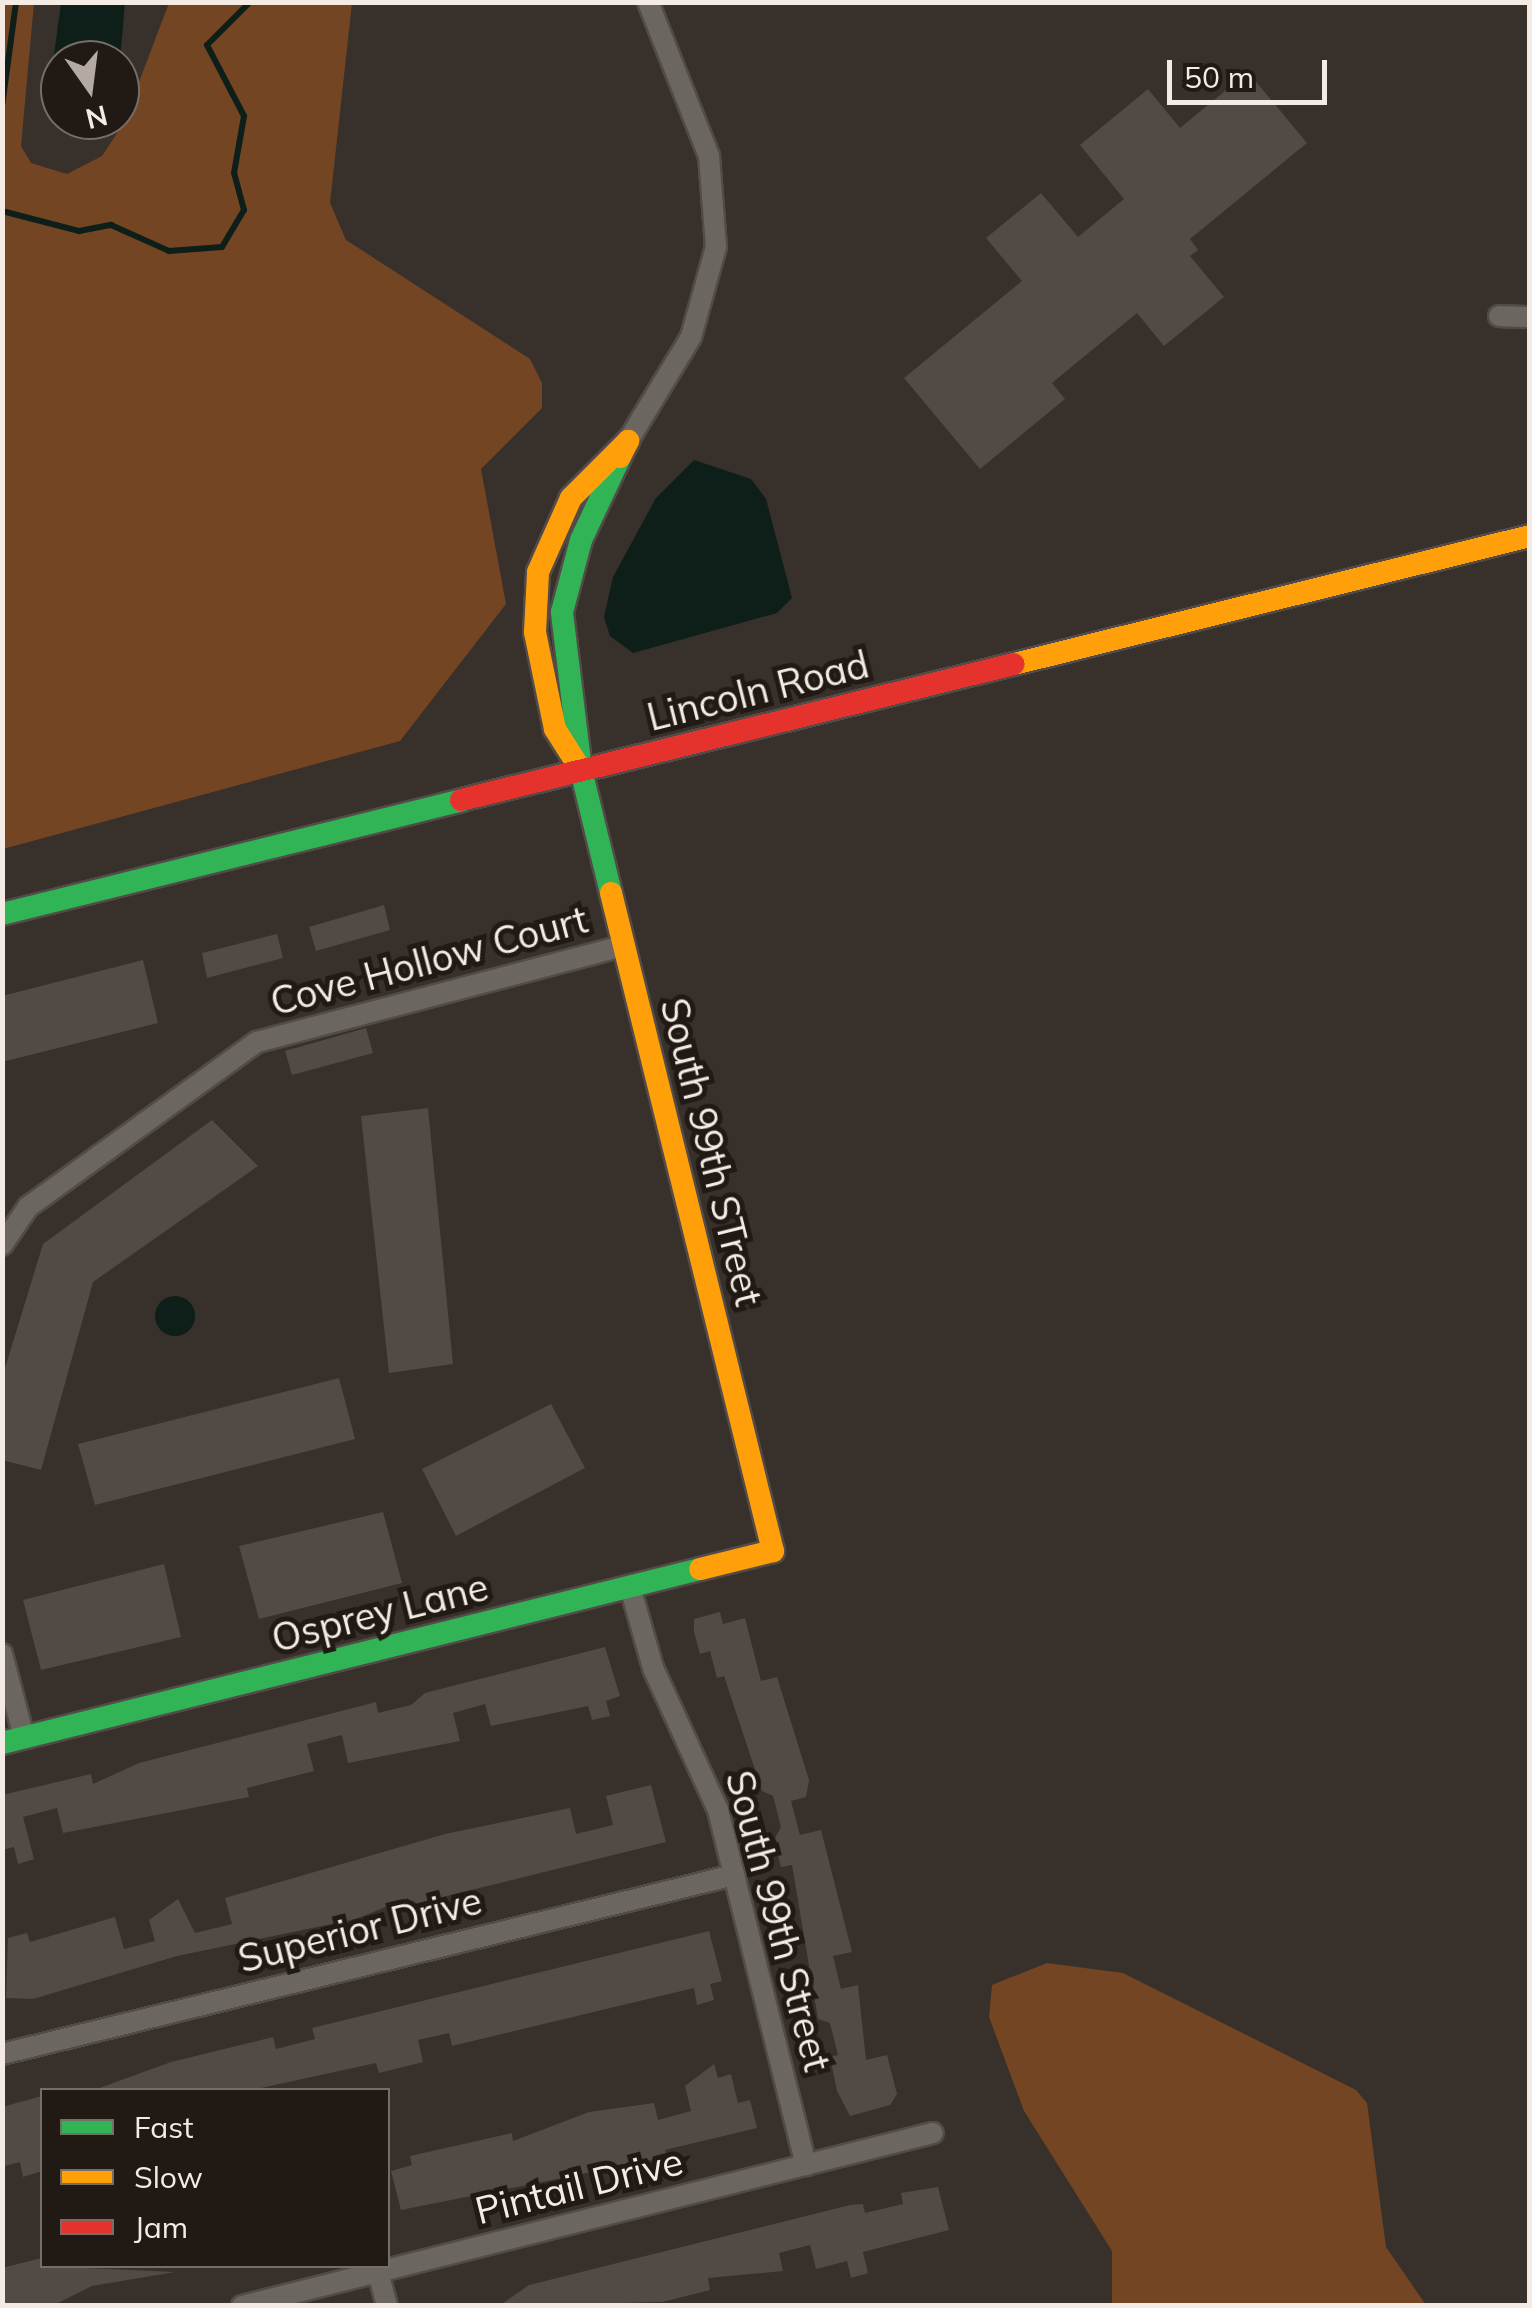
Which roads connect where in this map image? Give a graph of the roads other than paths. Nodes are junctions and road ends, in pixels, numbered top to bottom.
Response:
1 (648, 2) edge
2 (1498, 316) dead end
3 (1530, 317) edge
4 (628, 441) joint
5 (1530, 536) edge
6 (582, 770) junction
7 (2, 914) edge
8 (623, 946) junction
9 (2, 1245) edge
10 (773, 1550) joint
11 (630, 1587) junction
12 (2, 1654) edge
13 (13, 1740) edge
14 (734, 1875) junction
15 (2, 2054) edge
16 (934, 2133) dead end
17 (806, 2165) junction
18 (378, 2272) junction
19 (242, 2306) edge
20 (387, 2306) edge

1 - 4 street
2 - 3 street
4 - 6 street
5 - 6 street, Lincoln Road
6 - 7 street, Lincoln Road
6 - 8 street, South 99th STreet
8 - 9 street, Cove Hollow Court
8 - 10 street, South 99th STreet
10 - 11 street, Osprey Lane
11 - 13 street, Osprey Lane
11 - 14 street, South 99th Street
12 - 13 street
14 - 15 street, Superior Drive
14 - 17 street, South 99th Street
16 - 17 street, Pintail Drive
17 - 18 street, Pintail Drive
18 - 19 street, Pintail Drive
18 - 20 street

